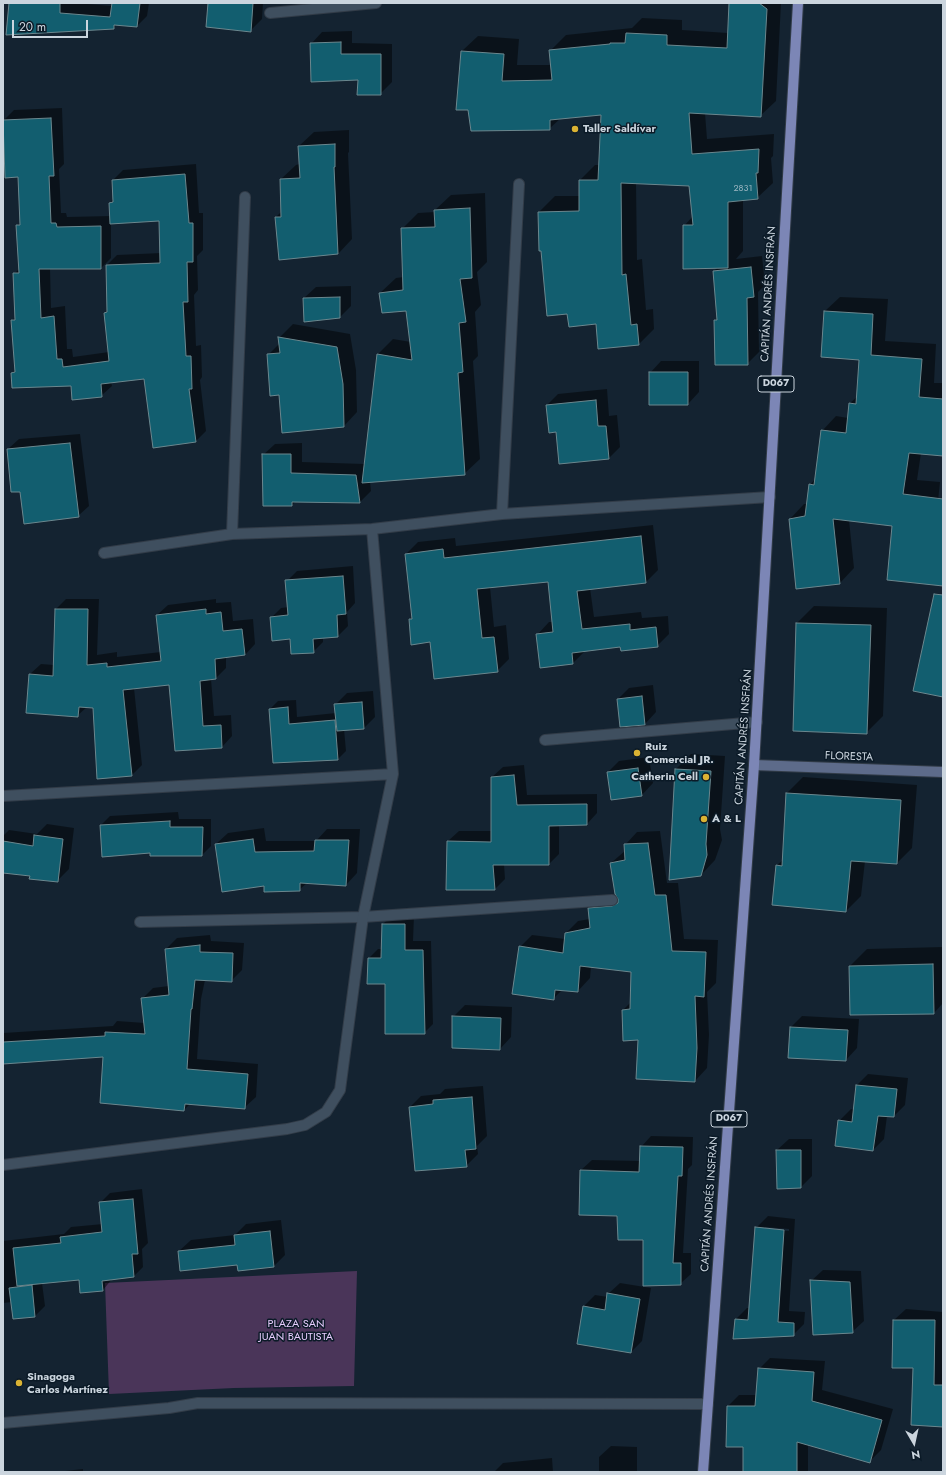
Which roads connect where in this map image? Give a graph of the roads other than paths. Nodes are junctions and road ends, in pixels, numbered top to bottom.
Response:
1 (376, 3) edge
2 (798, 3) edge
3 (270, 13) dead end
4 (519, 184) dead end
5 (244, 197) dead end
6 (770, 497) junction
7 (502, 514) junction
8 (372, 529) junction
9 (232, 534) junction
10 (104, 553) dead end
11 (757, 722) junction
12 (545, 740) dead end
13 (754, 765) junction
14 (943, 772) edge
15 (393, 774) junction
16 (3, 796) edge
17 (612, 900) dead end
18 (363, 917) junction
19 (140, 922) dead end
20 (3, 1165) edge
21 (708, 1404) junction
22 (3, 1423) edge
23 (703, 1472) edge

1 - 3 street
2 - 6 main road, CAPITÁN ANDRÉS INSFRÁN / D067
4 - 7 street
5 - 9 street
6 - 7 street
6 - 11 main road, CAPITÁN ANDRÉS INSFRÁN / D067
7 - 8 street
8 - 9 street
8 - 15 street
9 - 10 street
11 - 12 street
11 - 13 main road, CAPITÁN ANDRÉS INSFRÁN / D067
13 - 14 street, FLORESTA
13 - 21 main road, CAPITÁN ANDRÉS INSFRÁN / D067
15 - 16 street
15 - 18 street
17 - 18 street
18 - 19 street
18 - 20 street
21 - 22 street
21 - 23 main road, CAPITÁN ANDRÉS INSFRÁN / D067

